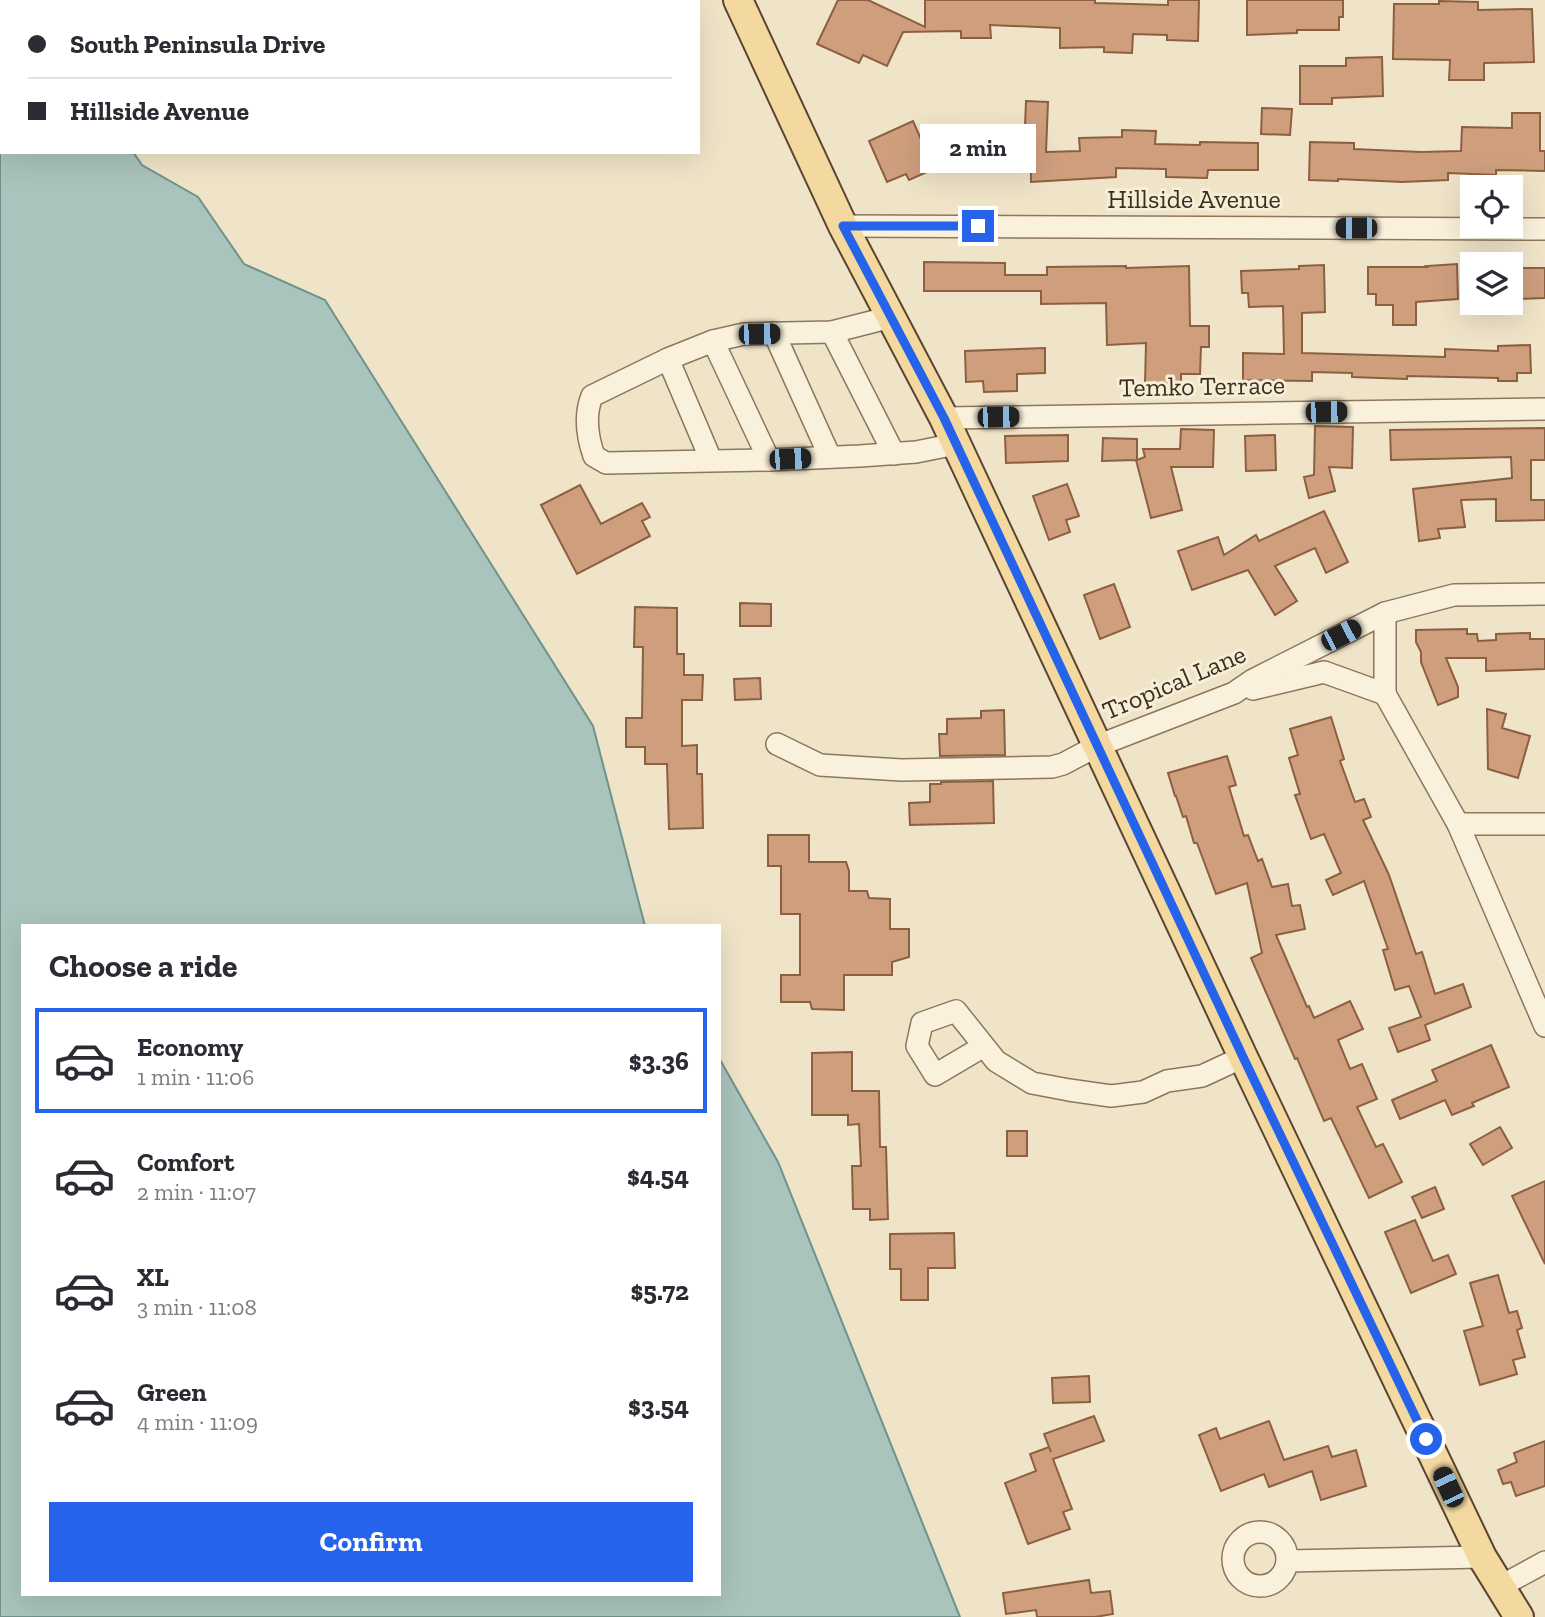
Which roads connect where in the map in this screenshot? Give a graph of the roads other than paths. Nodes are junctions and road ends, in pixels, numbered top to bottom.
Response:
1 (738, 0) edge
2 (843, 226) junction
3 (1545, 229) edge
4 (891, 317) junction
5 (832, 332) junction
6 (774, 333) junction
7 (713, 341) junction
8 (668, 359) junction
9 (1545, 409) edge
10 (944, 418) junction
11 (956, 444) junction
12 (894, 454) junction
13 (830, 457) junction
14 (711, 460) junction
15 (769, 460) junction
16 (1545, 594) edge
17 (1385, 613) junction
18 (1234, 693) junction
19 (1385, 694) junction
20 (777, 744) dead end
21 (1097, 746) junction
22 (1458, 824) junction
23 (1545, 824) edge
24 (1545, 1026) edge
25 (984, 1046) dead end
26 (1243, 1057) junction
27 (1482, 1557) junction
28 (1287, 1561) dead end
29 (1545, 1562) edge
30 (1501, 1586) junction
31 (1520, 1617) edge

1 - 2 main road
2 - 3 street, Hillside Avenue
2 - 4 main road
4 - 5 street
4 - 10 main road
5 - 6 street
5 - 12 street
6 - 7 street
6 - 13 street
7 - 8 street
7 - 15 street
8 - 14 street
8 - 14 street
9 - 10 street, Temko Terrace
10 - 11 main road
11 - 12 street
11 - 21 main road
12 - 13 street
13 - 15 street
14 - 15 street
16 - 17 street, Tropical Lane
17 - 18 street, Tropical Lane
17 - 19 street
18 - 19 street
18 - 21 street, Tropical Lane
19 - 22 street
20 - 21 street, Tropical Lane
21 - 26 main road
22 - 23 street
22 - 24 street
25 - 26 street
26 - 27 main road
27 - 28 street
27 - 30 main road
29 - 30 street
30 - 31 main road

